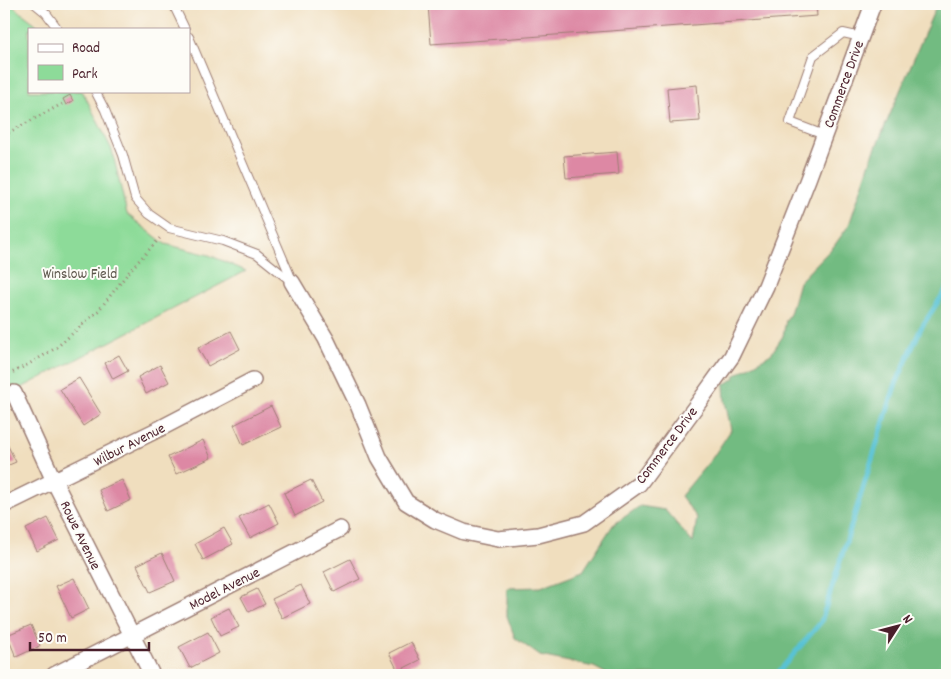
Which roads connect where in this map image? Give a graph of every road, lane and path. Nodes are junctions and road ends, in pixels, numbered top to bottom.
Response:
1 (35, 4) edge
2 (173, 4) edge
3 (873, 4) edge
4 (57, 28) edge
5 (185, 28) edge
6 (861, 37) junction
7 (190, 39) edge
8 (96, 92) edge
9 (62, 104) dead end
10 (4, 135) edge
11 (824, 135) junction
12 (169, 228) junction
13 (292, 282) junction
14 (4, 372) edge
15 (5, 377) edge
16 (253, 380) dead end
17 (14, 393) dead end
18 (54, 482) junction
19 (4, 505) edge
20 (340, 529) dead end
21 (132, 636) junction
22 (54, 675) edge
23 (152, 675) edge

1 - 4 lane
2 - 5 lane
3 - 6 street, Commerce Drive
6 - 11 street, Commerce Drive
6 - 11 lane
7 - 13 lane
8 - 12 lane
9 - 10 path
11 - 13 street, Commerce Drive
12 - 13 lane
12 - 15 path
14 - 15 path
16 - 18 street, Wilbur Avenue
17 - 18 street, Rowe Avenue
18 - 19 street, Wilbur Avenue
18 - 21 street, Rowe Avenue
20 - 21 street, Model Avenue
21 - 22 street, Model Avenue
21 - 23 street, Rowe Avenue

